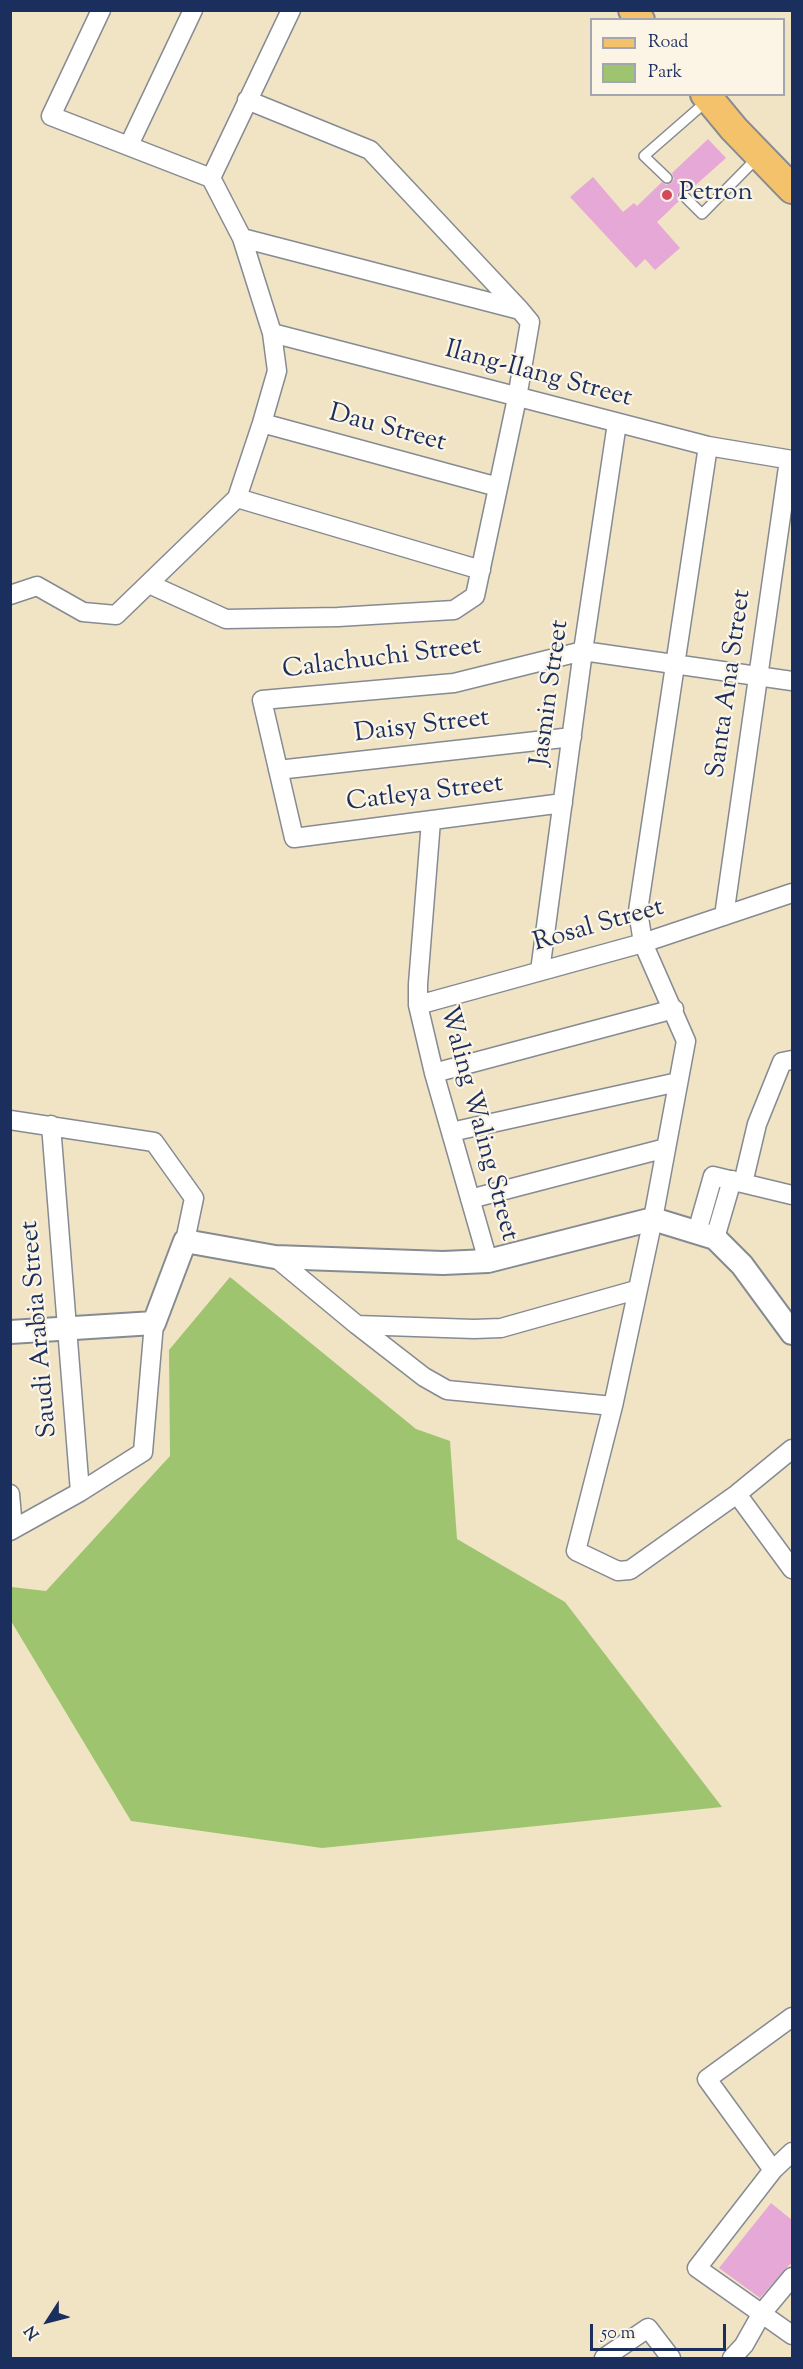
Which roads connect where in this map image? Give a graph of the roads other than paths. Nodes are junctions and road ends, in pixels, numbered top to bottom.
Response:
1 (101, 10) edge
2 (193, 10) edge
3 (291, 10) edge
4 (707, 97) edge
5 (247, 100) junction
6 (129, 145) junction
7 (760, 155) junction
8 (211, 178) junction
9 (667, 178) dead end
10 (792, 189) edge
11 (684, 196) dead end
12 (242, 238) junction
13 (520, 310) junction
14 (272, 333) junction
15 (517, 398) junction
16 (262, 423) junction
17 (617, 423) junction
18 (708, 446) junction
19 (791, 460) edge
20 (498, 487) junction
21 (237, 498) junction
22 (481, 570) junction
23 (148, 584) junction
24 (10, 596) edge
25 (583, 651) junction
26 (675, 664) junction
27 (758, 676) junction
28 (792, 681) edge
29 (572, 737) junction
30 (278, 771) junction
31 (563, 803) junction
32 (431, 821) junction
33 (792, 893) edge
34 (724, 916) junction
35 (644, 943) junction
36 (540, 971) junction
37 (418, 1005) junction
38 (674, 1009) junction
39 (792, 1060) edge
40 (434, 1073) junction
41 (678, 1082) junction
42 (10, 1120) edge
43 (51, 1125) junction
44 (451, 1132) junction
45 (666, 1148) junction
46 (737, 1182) junction
47 (792, 1195) edge
48 (470, 1199) junction
49 (652, 1219) junction
50 (706, 1235) junction
51 (185, 1241) junction
52 (275, 1257) junction
53 (488, 1262) junction
54 (636, 1290) junction
55 (154, 1323) junction
56 (357, 1325) junction
57 (66, 1329) junction
58 (792, 1329) edge
59 (10, 1332) edge
60 (613, 1406) junction
61 (792, 1449) edge
62 (80, 1492) junction
63 (10, 1494) edge
64 (737, 1494) junction
65 (12, 1530) edge
66 (792, 1569) edge
67 (792, 2016) edge
68 (792, 2152) edge
69 (773, 2170) junction
70 (792, 2277) edge
71 (762, 2313) junction
72 (792, 2335) edge
73 (604, 2358) edge
74 (671, 2358) edge
75 (732, 2358) edge

1 - 6 street
2 - 6 street
3 - 5 street
4 - 7 main road
4 - 9 lane
5 - 8 street
5 - 13 street
6 - 8 street
7 - 10 main road
7 - 11 lane
8 - 12 street
12 - 13 street
12 - 14 street
13 - 15 street
14 - 15 street, Ilang-Ilang Street
14 - 16 street
15 - 17 street, Ilang-Ilang Street
15 - 20 street
16 - 20 street, Dau Street
16 - 21 street
17 - 18 street, Ilang-Ilang Street
17 - 25 street, Jasmin Street
18 - 19 street, Ilang-Ilang Street
18 - 26 street
19 - 27 street, Santa Ana Street
20 - 22 street
21 - 22 street
21 - 23 street
22 - 23 street
23 - 24 street
25 - 26 street, Calachuchi Street
25 - 29 street, Jasmin Street
25 - 30 street, Calachuchi Street
26 - 27 street, Calachuchi Street
26 - 35 street
27 - 28 street, Calachuchi Street
27 - 34 street, Santa Ana Street
29 - 30 street, Daisy Street
29 - 31 street, Jasmin Street
30 - 32 street, Catleya Street
31 - 32 street, Catleya Street
31 - 36 street, Jasmin Street
32 - 37 street, Waling Waling Street
33 - 34 street, Rosal Street
34 - 35 street, Rosal Street
35 - 36 street, Rosal Street
35 - 38 street
36 - 37 street, Rosal Street
37 - 40 street, Waling Waling Street
38 - 40 street
38 - 41 street
39 - 46 street
40 - 44 street, Waling Waling Street
41 - 44 street
41 - 45 street
42 - 43 street
43 - 51 street
43 - 57 street, Saudi Arabia Street
44 - 48 street, Waling Waling Street
45 - 48 street
45 - 49 street
46 - 47 street
46 - 50 street
48 - 53 street, Waling Waling Street
49 - 50 street
49 - 53 street
49 - 54 street
50 - 58 street
51 - 52 street
51 - 55 street
52 - 53 street
52 - 56 street
54 - 56 street
54 - 60 street
55 - 57 street
55 - 62 street
56 - 60 street
57 - 59 street
57 - 62 street, Saudi Arabia Street
60 - 64 street
61 - 64 street
62 - 65 street
63 - 65 street
64 - 66 street
67 - 69 street
68 - 69 street
69 - 71 street
70 - 71 street
71 - 72 street
71 - 75 street
73 - 74 street

